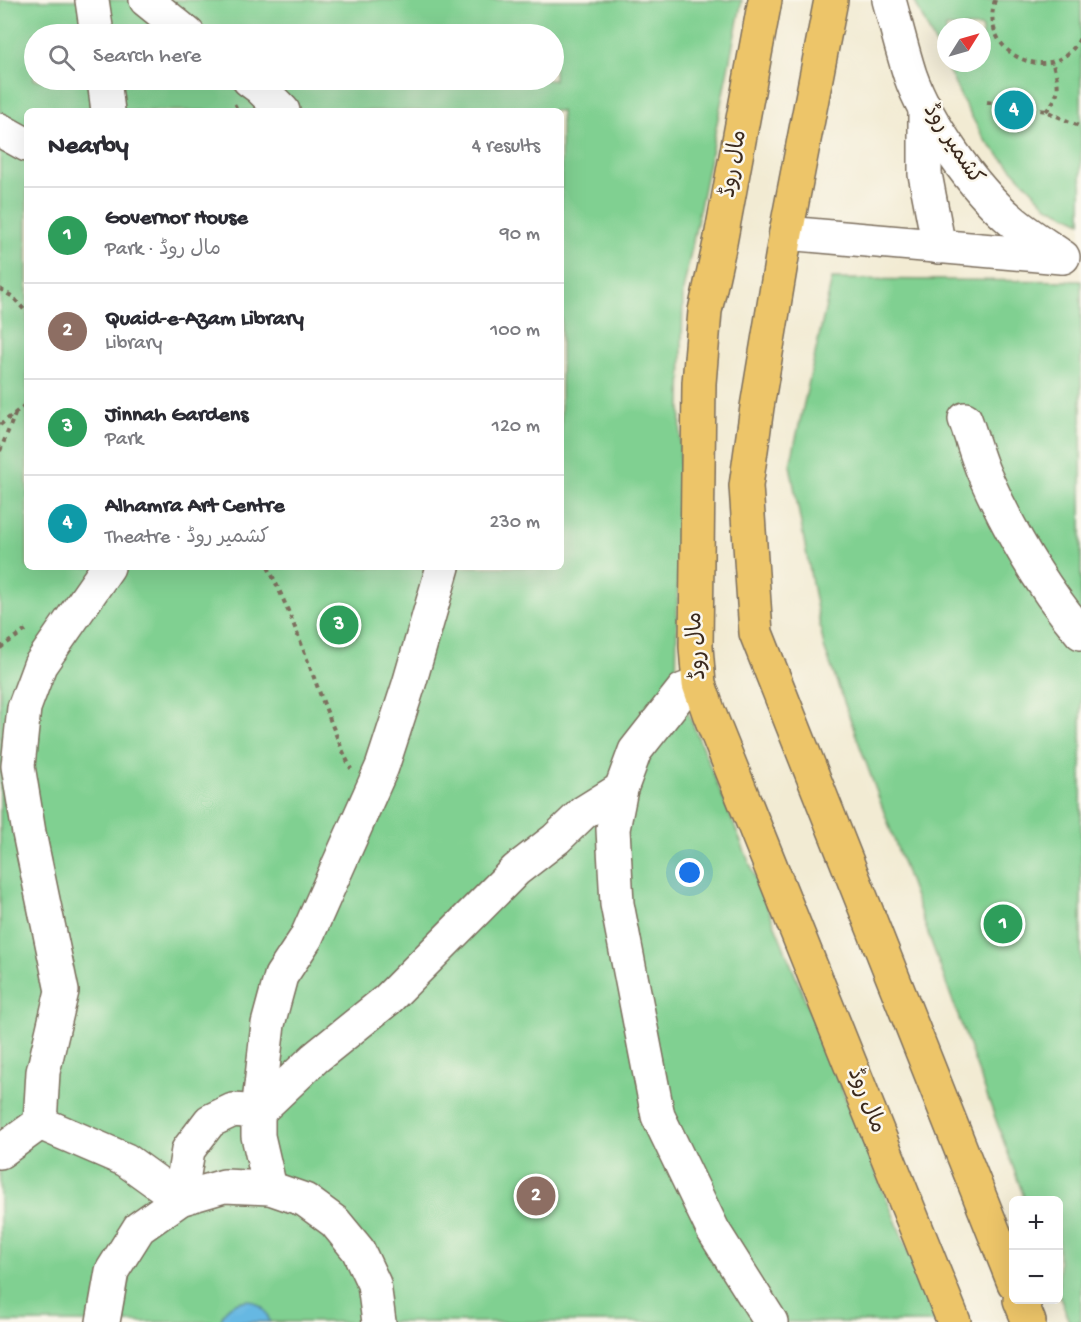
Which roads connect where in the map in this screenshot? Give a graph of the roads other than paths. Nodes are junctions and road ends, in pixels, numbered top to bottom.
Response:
1 (92, 0) edge
2 (146, 0) edge
3 (765, 0) edge
4 (831, 0) edge
5 (889, 0) edge
6 (96, 24) edge
7 (176, 24) edge
8 (105, 90) edge
9 (262, 90) edge
10 (926, 107) junction
11 (108, 108) edge
12 (280, 108) edge
13 (0, 130) edge
14 (24, 143) edge
15 (786, 233) junction
16 (939, 247) junction
17 (1072, 258) edge
18 (965, 419) dead end
19 (106, 570) edge
20 (442, 570) edge
21 (1081, 633) edge
22 (699, 684) junction
23 (621, 789) junction
24 (258, 1112) junction
25 (40, 1123) junction
26 (0, 1152) edge
27 (270, 1188) junction
28 (180, 1198) junction
29 (1009, 1270) edge
30 (1022, 1304) edge
31 (103, 1322) edge
32 (380, 1322) edge
33 (771, 1322) edge
34 (954, 1322) edge
35 (1029, 1322) edge

1 - 6 street
2 - 7 street
3 - 22 main road, مال روڈ
4 - 15 main road
5 - 10 street, کشمیر روڈ
8 - 11 street
9 - 12 street
10 - 16 street
10 - 17 street, کشمیر روڈ
13 - 14 street
15 - 16 street, کشمیر روڈ
15 - 29 main road
16 - 17 street, کشمیر روڈ
18 - 21 street
19 - 25 street
20 - 24 street
22 - 23 street
22 - 34 main road, مال روڈ
23 - 24 street
23 - 33 street
24 - 27 street
24 - 28 street
25 - 26 street
25 - 28 street
27 - 28 street
27 - 32 street
28 - 31 street
30 - 35 main road

